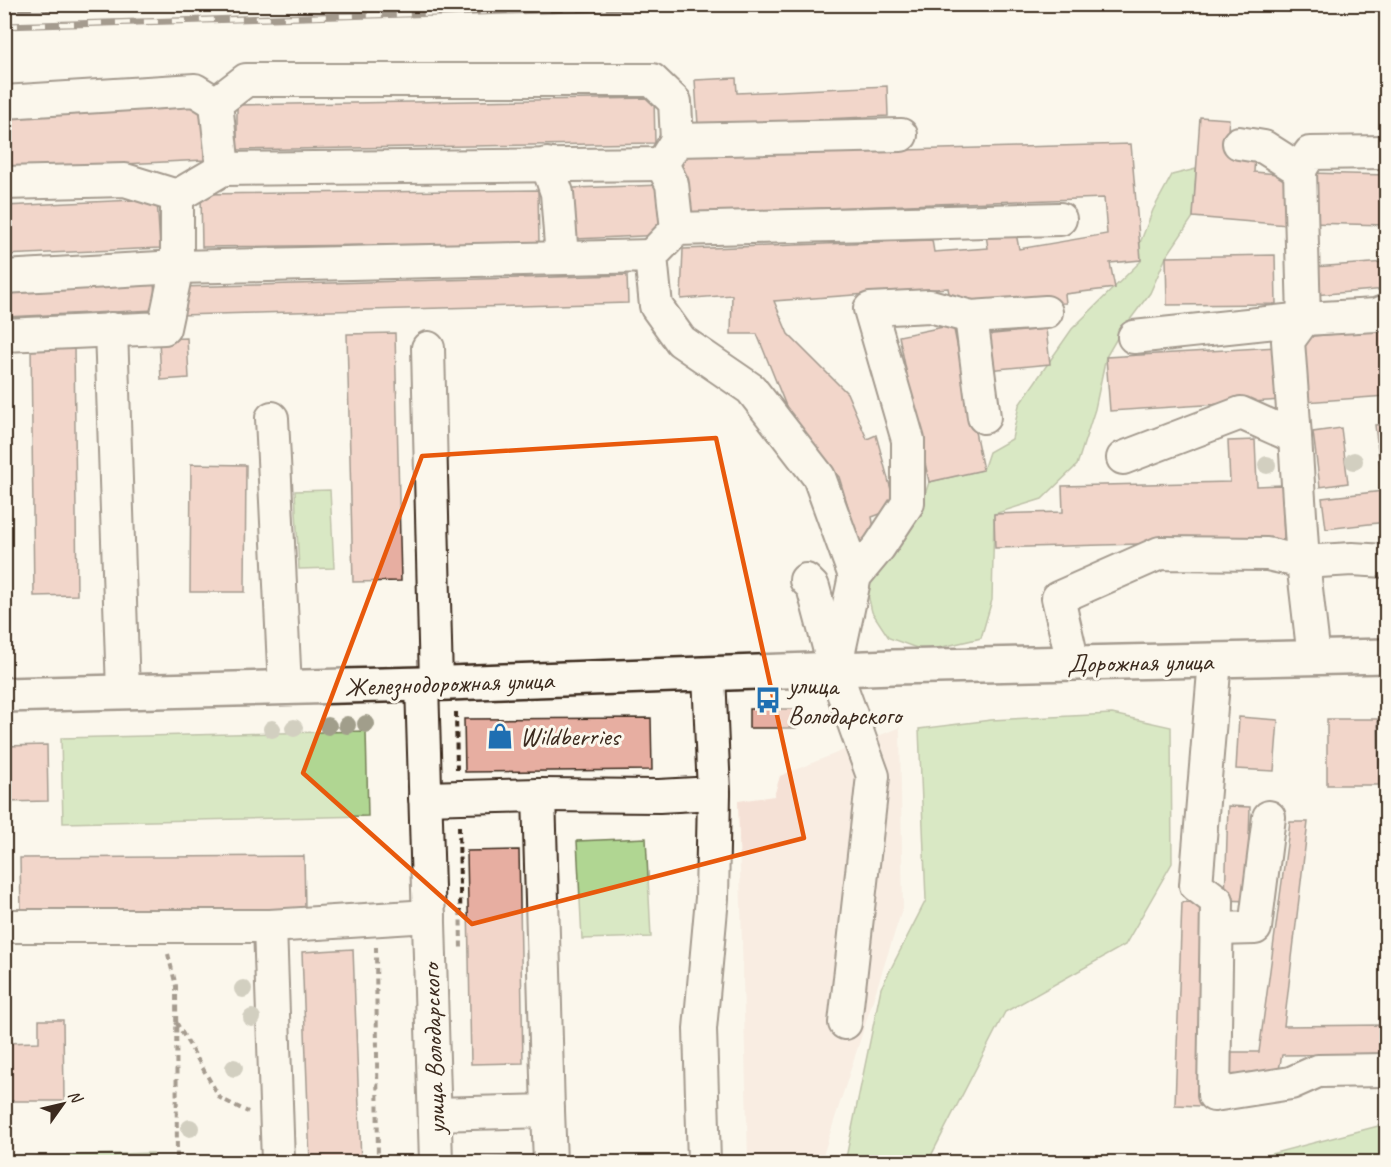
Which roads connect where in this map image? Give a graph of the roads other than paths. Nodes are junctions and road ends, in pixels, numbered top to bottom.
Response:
1 (4, 102) edge
2 (216, 103) junction
3 (901, 135) dead end
4 (1239, 143) dead end
5 (670, 152) junction
6 (1386, 152) edge
7 (547, 164) junction
8 (223, 169) junction
9 (1300, 170) junction
10 (4, 183) edge
11 (177, 196) junction
12 (1060, 219) dead end
13 (677, 229) junction
14 (651, 256) junction
15 (562, 258) junction
16 (177, 267) junction
17 (4, 277) edge
18 (1386, 311) edge
19 (1046, 312) dead end
20 (971, 317) junction
21 (1304, 319) junction
22 (111, 329) junction
23 (4, 335) edge
24 (1134, 337) dead end
25 (428, 348) dead end
26 (984, 417) dead end
27 (272, 418) dead end
28 (1295, 436) junction
29 (1123, 458) dead end
30 (1386, 561) edge
31 (1303, 562) junction
32 (855, 576) junction
33 (806, 580) dead end
34 (1386, 656) edge
35 (1314, 658) junction
36 (1215, 660) junction
37 (1073, 663) junction
38 (893, 668) joint
39 (835, 670) junction
40 (709, 674) junction
41 (285, 688) junction
42 (438, 690) junction
43 (123, 692) junction
44 (4, 695) edge
45 (714, 794) junction
46 (539, 795) junction
47 (425, 798) junction
48 (1269, 817) dead end
49 (429, 916) junction
50 (4, 926) edge
51 (270, 926) junction
52 (1216, 929) junction
53 (845, 1023) dead end
54 (1386, 1070) edge
55 (548, 1111) junction
56 (435, 1114) junction
57 (278, 1162) edge
58 (436, 1162) edge
59 (550, 1162) edge
60 (704, 1162) edge

1 - 2 street
2 - 5 street
2 - 8 street
3 - 5 street
4 - 9 street
5 - 7 street
5 - 13 street
6 - 9 street
7 - 8 street
7 - 15 street
8 - 11 street
9 - 21 street
10 - 11 street
11 - 16 street
12 - 13 street
13 - 14 street
14 - 15 street
14 - 32 street
15 - 16 street
16 - 17 street
16 - 22 street
18 - 21 street
19 - 20 street
20 - 26 street
20 - 32 street
21 - 24 street
21 - 28 street
22 - 23 street
22 - 43 street
25 - 42 street, улица Володарского
27 - 41 street
28 - 29 street
28 - 31 street
30 - 31 street
31 - 35 street
31 - 37 street
32 - 39 street
33 - 39 street
34 - 35 main road, Дорожная улица
35 - 36 main road, Дорожная улица
36 - 37 main road, Дорожная улица
36 - 52 street
37 - 38 main road, Дорожная улица
38 - 39 main road, Железнодорожная улица
39 - 40 main road, Железнодорожная улица
39 - 53 street
40 - 42 main road, Железнодорожная улица
40 - 45 street
41 - 42 main road, Железнодорожная улица
41 - 43 main road, Железнодорожная улица
42 - 47 street, улица Володарского
43 - 44 main road, Железнодорожная улица
45 - 46 street
45 - 60 street
46 - 47 street
46 - 55 street
47 - 49 street, улица Володарского
48 - 52 street
49 - 51 street
49 - 56 street, улица Володарского
50 - 51 street
51 - 57 street
52 - 54 street
55 - 56 street
55 - 59 street
56 - 58 street, улица Володарского

